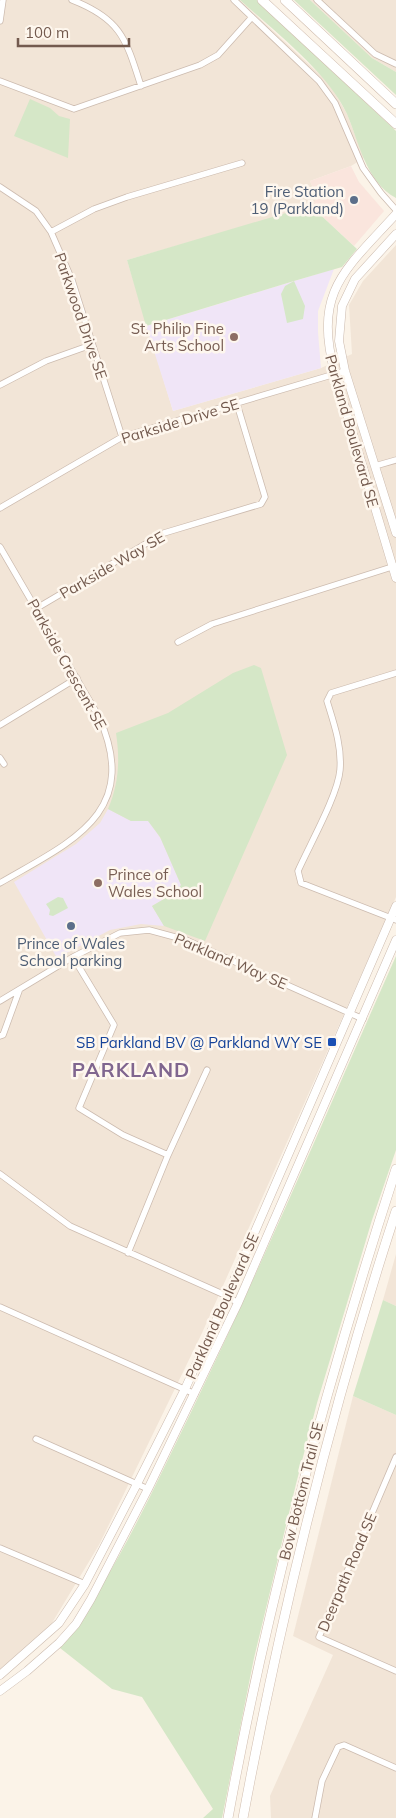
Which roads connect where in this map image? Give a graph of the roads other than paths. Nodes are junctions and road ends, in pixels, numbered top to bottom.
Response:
1 (3, 0) edge
2 (72, 0) edge
3 (234, 0) edge
4 (262, 0) edge
5 (285, 0) edge
6 (317, 0) edge
7 (252, 17) junction
8 (0, 21) edge
9 (395, 63) edge
10 (0, 82) edge
11 (141, 86) junction
12 (396, 104) edge
13 (396, 124) edge
14 (242, 163) dead end
15 (0, 187) edge
16 (396, 210) edge
17 (396, 214) edge
18 (51, 232) junction
19 (396, 234) edge
20 (326, 321) junction
21 (340, 323) junction
22 (91, 345) junction
23 (345, 371) junction
24 (334, 374) junction
25 (0, 385) edge
26 (237, 404) junction
27 (122, 437) junction
28 (396, 460) edge
29 (375, 466) junction
30 (0, 508) edge
31 (396, 533) edge
32 (0, 547) edge
33 (394, 566) edge
34 (396, 578) edge
35 (37, 608) junction
36 (178, 642) dead end
37 (396, 673) edge
38 (77, 678) junction
39 (0, 725) edge
40 (0, 758) edge
41 (4, 764) dead end
42 (0, 883) edge
43 (396, 906) edge
44 (393, 919) edge
45 (396, 940) edge
46 (73, 956) junction
47 (19, 990) junction
48 (0, 1002) edge
49 (349, 1012) junction
50 (362, 1019) junction
51 (0, 1036) edge
52 (207, 1070) dead end
53 (168, 1155) junction
54 (396, 1169) edge
55 (0, 1174) edge
56 (396, 1211) edge
57 (128, 1253) junction
58 (227, 1296) junction
59 (238, 1303) junction
60 (0, 1307) edge
61 (185, 1389) junction
62 (195, 1394) junction
63 (36, 1439) dead end
64 (396, 1457) edge
65 (137, 1484) junction
66 (148, 1489) junction
67 (0, 1548) edge
68 (85, 1584) junction
69 (396, 1671) edge
70 (0, 1675) edge
71 (0, 1691) edge
72 (396, 1768) edge
73 (228, 1818) edge
74 (243, 1818) edge
75 (316, 1818) edge

1 - 8 street
2 - 11 street
3 - 7 street
4 - 13 main road
5 - 12 main road
6 - 9 street
7 - 11 street
7 - 16 street
10 - 11 street
14 - 18 street
15 - 18 street, Parkwood Drive SE
17 - 20 street, Parkland Boulevard SE
18 - 22 street, Parkwood Drive SE
19 - 21 street, Parkland Boulevard SE
20 - 21 street
20 - 24 street, Parkland Boulevard SE
21 - 23 street, Parkland Boulevard SE
22 - 25 street
22 - 27 street, Parkwood Drive SE
23 - 24 street, Parkside Drive SE
23 - 29 street, Parkland Boulevard SE
24 - 26 street, Parkside Drive SE
24 - 33 street, Parkland Boulevard SE
26 - 27 street, Parkside Drive SE
26 - 35 street, Parkside Way SE
27 - 30 street, Parkside Drive SE
28 - 29 street
29 - 31 street, Parkland Boulevard SE
32 - 35 street, Parkside Crescent SE
33 - 34 street, Parkland Boulevard SE
33 - 36 street
35 - 38 street, Parkside Crescent SE
37 - 44 street
38 - 39 street
38 - 42 street, Parkside Crescent SE
40 - 41 street
43 - 44 street, Parkland Boulevard SE
44 - 49 street, Parkland Boulevard SE
45 - 50 street, Parkland Boulevard SE
46 - 47 street, Parkland Way SE
46 - 49 street, Parkland Way SE
46 - 53 street
47 - 48 street, Parkland Way SE
47 - 51 street
49 - 50 street, Parkland Way SE
49 - 58 street, Parkland Boulevard SE
50 - 59 street, Parkland Boulevard SE
52 - 53 street
53 - 57 street
54 - 73 main road, Bow Bottom Trail SE
55 - 57 street
56 - 74 main road, Bow Bottom Trail SE
57 - 58 street
58 - 59 street
58 - 61 street, Parkland Boulevard SE
59 - 62 street, Parkland Boulevard SE
60 - 61 street
61 - 62 street
61 - 65 street, Parkland Boulevard SE
62 - 66 street, Parkland Boulevard SE
63 - 65 street
64 - 69 street, Deerpath Road SE
65 - 66 street
65 - 68 street, Parkland Boulevard SE
66 - 71 street, Parkland Boulevard SE
67 - 68 street
68 - 70 street, Parkland Boulevard SE
72 - 75 street

